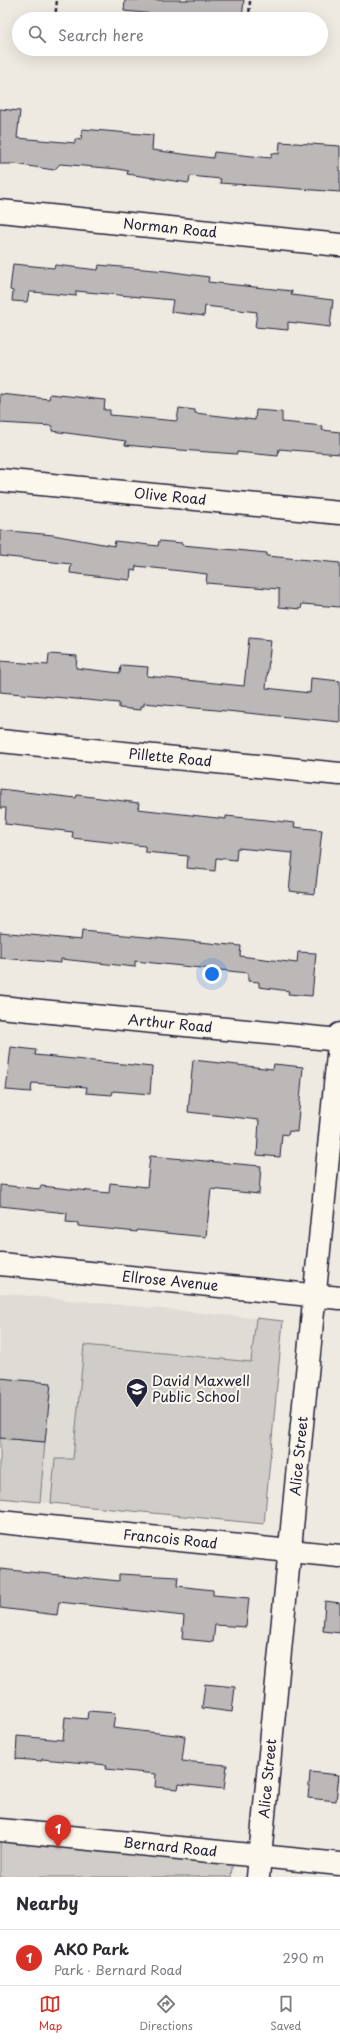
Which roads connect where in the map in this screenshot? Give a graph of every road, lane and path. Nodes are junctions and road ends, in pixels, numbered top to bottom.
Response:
1 (57, 0) edge
2 (250, 0) edge
3 (56, 12) edge
4 (249, 12) edge
5 (0, 211) edge
6 (340, 245) edge
7 (0, 480) edge
8 (340, 513) edge
9 (0, 741) edge
10 (340, 774) edge
11 (0, 1007) edge
12 (340, 1038) edge
13 (0, 1264) edge
14 (314, 1295) junction
15 (340, 1298) edge
16 (0, 1522) edge
17 (289, 1551) junction
18 (340, 1556) edge
19 (0, 1830) edge
20 (260, 1856) junction
21 (340, 1864) edge
22 (258, 1877) edge

1 - 3 path
2 - 4 path
5 - 6 street, Norman Road
7 - 8 street, Olive Road
9 - 10 street, Pillette Road
11 - 12 street, Arthur Road
12 - 14 street, Alice Street
13 - 14 street, Ellrose Avenue
14 - 15 street, Ellrose Avenue
14 - 17 street, Alice Street
16 - 17 street, Francois Road
17 - 18 street, Francois Road
17 - 20 street, Alice Street
19 - 20 street, Bernard Road
20 - 21 street, Bernard Road
20 - 22 street, Alice Street

